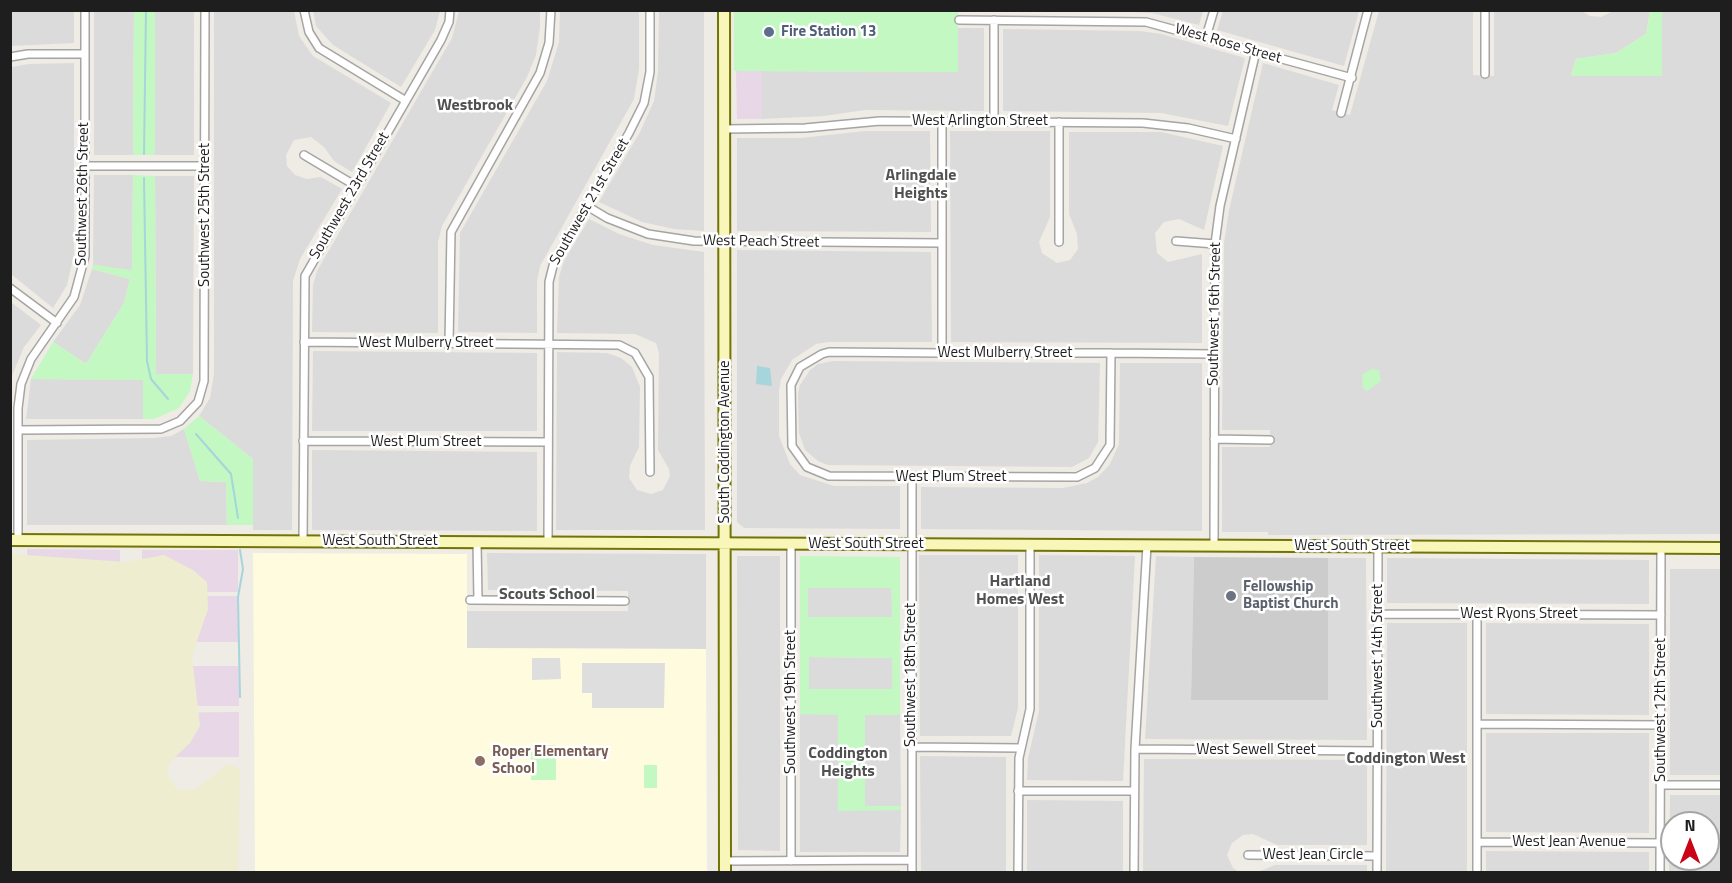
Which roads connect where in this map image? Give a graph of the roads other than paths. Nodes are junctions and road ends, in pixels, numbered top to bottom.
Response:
1 (85, 10) edge
2 (205, 10) edge
3 (304, 10) edge
4 (450, 10) edge
5 (551, 10) edge
6 (650, 10) edge
7 (724, 10) edge
8 (1214, 10) edge
9 (1368, 10) edge
10 (1485, 10) edge
11 (959, 20) dead end
12 (994, 20) junction
13 (1206, 37) junction
14 (1256, 51) junction
15 (85, 54) junction
16 (10, 57) edge
17 (1485, 74) dead end
18 (1352, 78) junction
19 (406, 101) junction
20 (1341, 112) dead end
21 (942, 121) junction
22 (994, 122) junction
23 (1059, 122) junction
24 (724, 129) junction
25 (1236, 139) junction
26 (304, 155) dead end
27 (85, 166) junction
28 (205, 166) junction
29 (356, 186) junction
30 (586, 206) junction
31 (1176, 241) dead end
32 (724, 242) junction
33 (1059, 242) dead end
34 (942, 243) junction
35 (1215, 244) junction
36 (10, 288) edge
37 (57, 323) junction
38 (304, 342) junction
39 (449, 343) junction
40 (548, 343) junction
41 (942, 353) junction
42 (1111, 353) junction
43 (1214, 354) junction
44 (18, 430) junction
45 (1214, 439) junction
46 (1269, 440) dead end
47 (303, 441) junction
48 (548, 442) junction
49 (807, 467) joint
50 (650, 472) dead end
51 (912, 477) junction
52 (14, 540) edge
53 (303, 541) junction
54 (477, 542) junction
55 (548, 542) junction
56 (725, 543) junction
57 (791, 543) junction
58 (911, 544) junction
59 (1030, 545) junction
60 (1147, 545) junction
61 (1214, 546) junction
62 (1378, 546) junction
63 (1661, 548) junction
64 (1722, 548) edge
65 (625, 601) dead end
66 (1378, 614) junction
67 (1478, 614) junction
68 (1661, 615) junction
69 (1477, 724) junction
70 (1661, 725) junction
71 (911, 747) junction
72 (1021, 748) junction
73 (1135, 749) junction
74 (1377, 751) junction
75 (1661, 785) junction
76 (1722, 785) edge
77 (1018, 791) junction
78 (1134, 791) junction
79 (1661, 811) edge
80 (1477, 842) junction
81 (1660, 843) edge
82 (1248, 855) dead end
83 (1377, 856) junction
84 (912, 860) junction
85 (725, 861) junction
86 (791, 861) junction
87 (725, 873) edge
88 (912, 873) edge
89 (1018, 873) edge
90 (1134, 873) edge
91 (1377, 873) edge
92 (1477, 873) edge

1 - 15 street, Southwest 26th Street
2 - 28 street, Southwest 25th Street
3 - 19 street
4 - 19 street, Southwest 23rd Street
5 - 39 street
6 - 30 street, Southwest 21st Street
7 - 24 street, South Coddington Avenue
8 - 13 street
9 - 18 street
10 - 17 street
11 - 12 street, West Rose Street
12 - 13 street, West Rose Street
12 - 22 street
13 - 14 street, West Rose Street
14 - 18 street, West Rose Street
14 - 25 street, Southwest 16th Street
15 - 16 street
15 - 27 street, Southwest 26th Street
18 - 20 street
19 - 29 street, Southwest 23rd Street
21 - 22 street, West Arlington Street
21 - 24 street, West Arlington Street
21 - 34 street
22 - 23 street, West Arlington Street
23 - 25 street, West Arlington Street
23 - 33 street
24 - 32 street, South Coddington Avenue
25 - 35 street, Southwest 16th Street
26 - 29 street
27 - 28 street
27 - 37 street, Southwest 26th Street
28 - 44 street, Southwest 25th Street
29 - 38 street, Southwest 23rd Street
30 - 32 street, West Peach Street
30 - 40 street, Southwest 21st Street
31 - 35 street
32 - 34 street, West Peach Street
32 - 56 street, South Coddington Avenue
34 - 41 street
35 - 43 street, Southwest 16th Street
36 - 37 street
37 - 44 street, Southwest 26th Street
38 - 39 street, West Mulberry Street
38 - 47 street, Southwest 23rd Street
39 - 40 street, West Mulberry Street
40 - 48 street, Southwest 21st Street
40 - 50 street, West Mulberry Street
41 - 42 street, West Mulberry Street
41 - 49 street, West Mulberry Street
42 - 43 street, West Mulberry Street
42 - 51 street, West Plum Street
43 - 45 street, Southwest 16th Street
44 - 52 street, Southwest 26th Street
45 - 46 street
45 - 61 street, Southwest 16th Street
47 - 48 street, West Plum Street
47 - 53 street, Southwest 23rd Street
48 - 55 street, Southwest 21st Street
49 - 51 street, West Plum Street
51 - 58 street, Southwest 18th Street
52 - 53 street, West South Street
53 - 54 street, West South Street
54 - 55 street, West South Street
54 - 65 street
55 - 56 street, West South Street
56 - 57 street, West South Street
56 - 85 street, South Coddington Avenue
57 - 58 street, West South Street
57 - 86 street, Southwest 19th Street
58 - 59 street, West South Street
58 - 71 street, Southwest 18th Street
59 - 60 street, West South Street
59 - 72 street
60 - 61 street, West South Street
60 - 73 street
61 - 62 street, West South Street
62 - 63 street, West South Street
62 - 66 street, Southwest 14th Street
63 - 64 street, West South Street
63 - 68 street, Southwest 12th Street
66 - 67 street, West Ryons Street
66 - 74 street, Southwest 14th Street
67 - 68 street, West Ryons Street
67 - 69 street
68 - 70 street, Southwest 12th Street
69 - 70 street
69 - 80 street
70 - 75 street, Southwest 12th Street
71 - 72 street
71 - 84 street, Southwest 18th Street
72 - 77 street
73 - 74 street, West Sewell Street
73 - 78 street
74 - 83 street, Southwest 14th Street
75 - 76 street
75 - 79 street, Southwest 12th Street
77 - 78 street
77 - 89 street
78 - 90 street
80 - 81 street, West Jean Avenue
80 - 92 street
82 - 83 street, West Jean Circle
83 - 91 street, Southwest 14th Street
84 - 86 street
84 - 88 street, Southwest 18th Street
85 - 86 street
85 - 87 street, South Coddington Avenue

